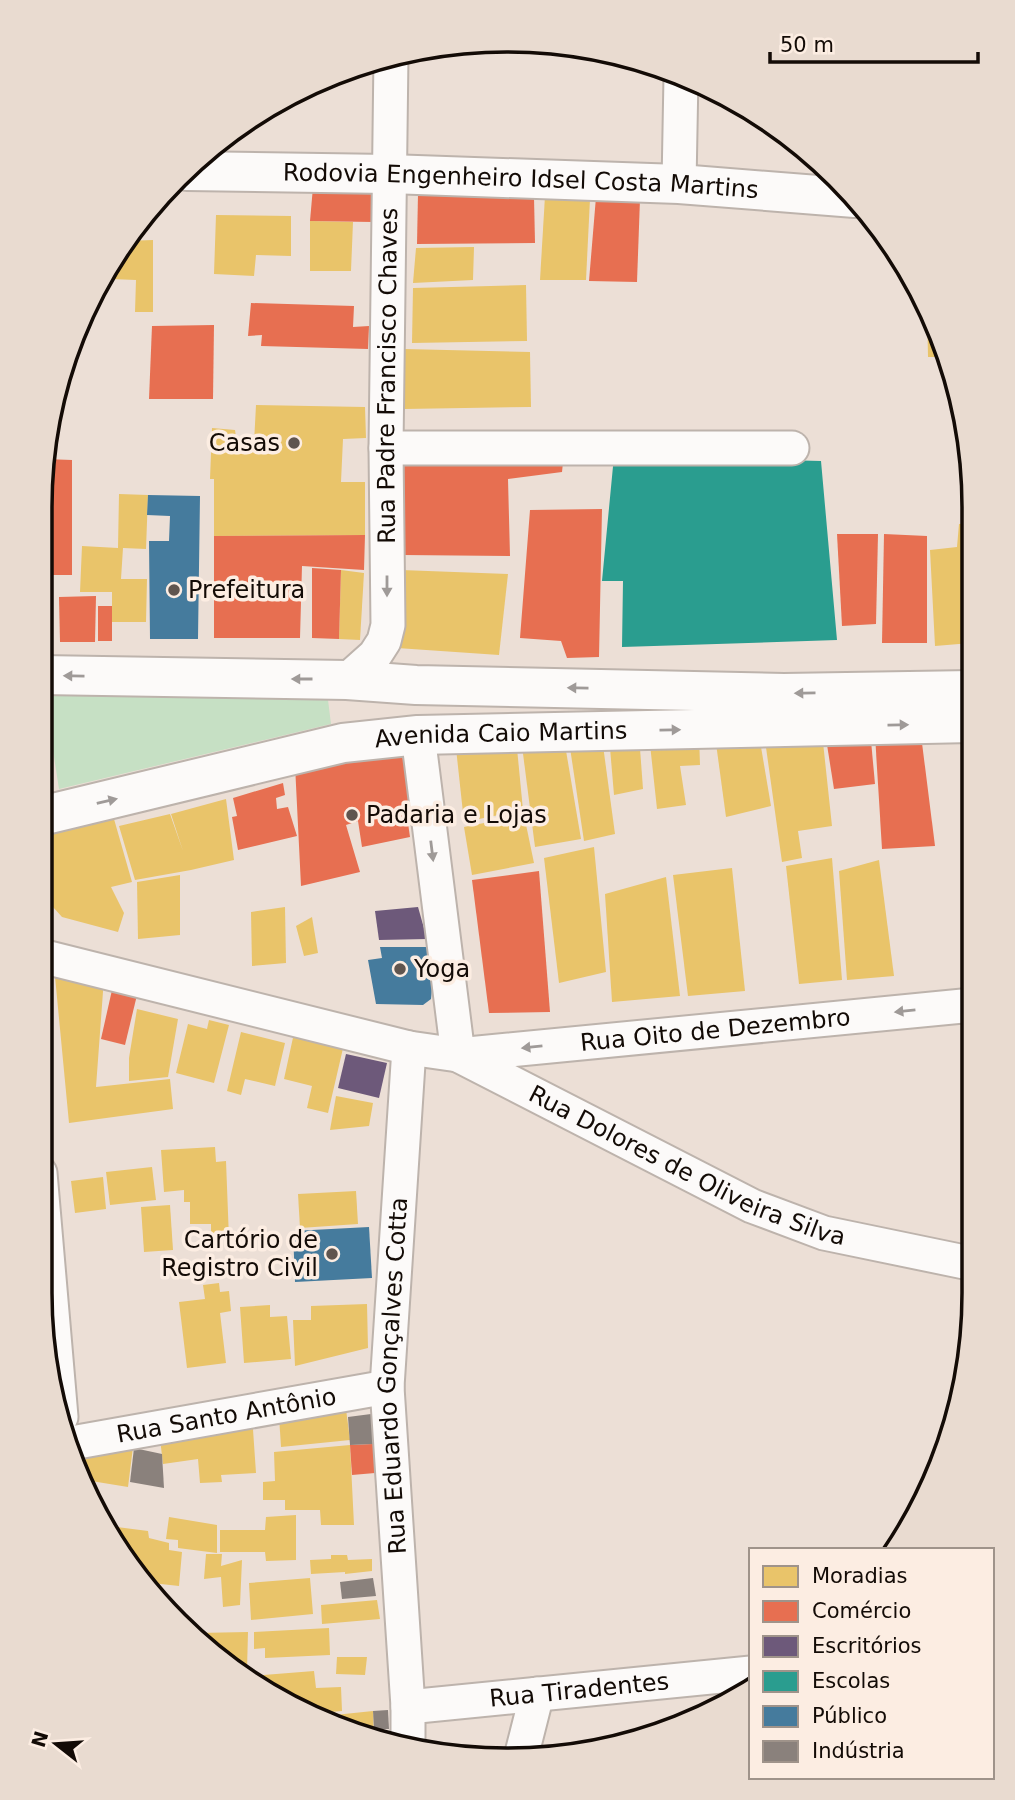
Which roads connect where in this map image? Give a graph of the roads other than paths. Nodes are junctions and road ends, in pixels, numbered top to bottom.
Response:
1 (391, 68) edge
2 (681, 87) edge
3 (201, 171) edge
4 (389, 174) junction
5 (679, 184) junction
6 (840, 197) edge
7 (386, 448) junction
8 (792, 448) dead end
9 (52, 675) edge
10 (347, 680) junction
11 (962, 690) edge
12 (962, 723) edge
13 (418, 735) junction
14 (343, 743) junction
15 (52, 813) edge
16 (52, 959) edge
17 (962, 1006) edge
18 (410, 1048) junction
19 (458, 1055) junction
20 (962, 1262) edge
21 (387, 1387) junction
22 (78, 1442) edge
23 (749, 1673) edge
24 (537, 1694) junction
25 (408, 1707) junction
26 (408, 1736) edge
27 (523, 1747) edge

1 - 4 street, Rua Padre Francisco Chaves
2 - 5 street
3 - 4 main road, Rodovia Engenheiro Idsel Costa Martins
4 - 5 main road, Rodovia Engenheiro Idsel Costa Martins
4 - 7 street, Rua Padre Francisco Chaves
5 - 6 main road, Rodovia Engenheiro Idsel Costa Martins
7 - 8 street
7 -> 10 street, Rua Padre Francisco Chaves
10 -> 9 main road, Avenida Caio Martins
11 -> 10 main road, Avenida Caio Martins
10 - 14 main road
13 -> 12 main road, Avenida Caio Martins
13 - 14 main road, Avenida Caio Martins
13 -> 19 street
15 -> 14 main road, Avenida Caio Martins
16 - 18 street
17 -> 19 street, Rua Oito de Dezembro
18 - 19 street, Rua Dolores de Oliveira Silva
18 - 21 street, Rua Eduardo Gonçalves Cotta
19 - 20 street, Rua Dolores de Oliveira Silva
21 - 22 street, Rua Santo Antônio
21 - 25 street, Rua Eduardo Gonçalves Cotta
23 - 24 street, Rua Tiradentes
24 - 25 street, Rua Tiradentes
24 - 27 street
25 - 26 street, Rua Eduardo Gonçalves Cotta

